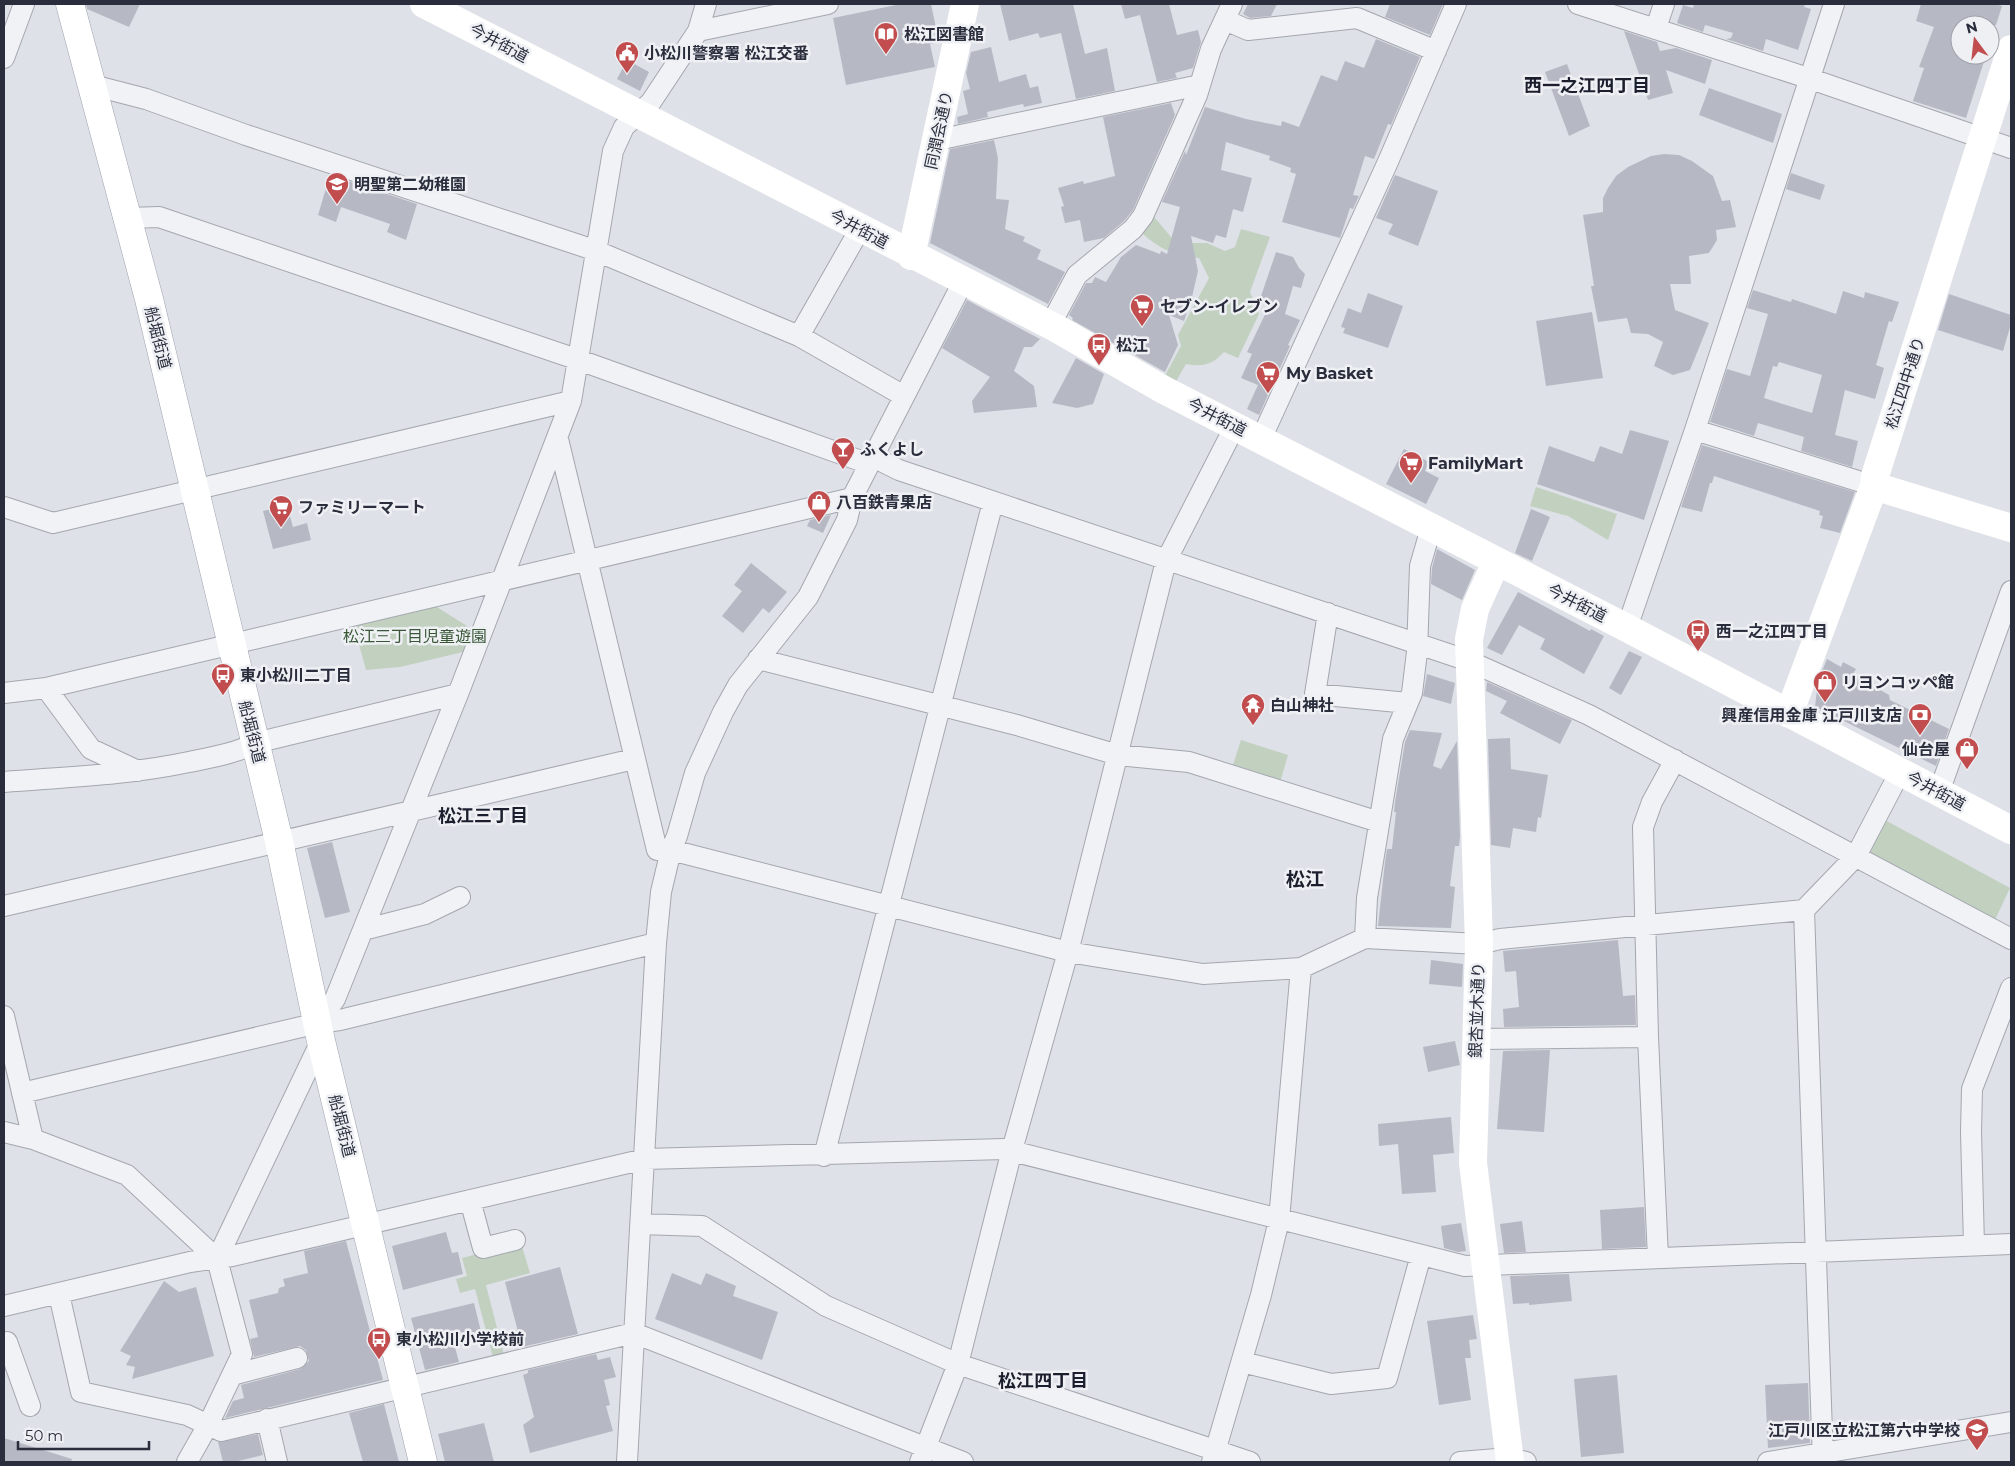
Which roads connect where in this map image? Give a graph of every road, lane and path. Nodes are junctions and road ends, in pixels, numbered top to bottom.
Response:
1 (24, 4) edge
2 (70, 4) edge
3 (424, 4) edge
4 (706, 4) edge
5 (828, 4) edge
6 (965, 4) edge
7 (1456, 4) edge
8 (1578, 4) edge
9 (1664, 4) edge
10 (1834, 4) edge
11 (1229, 12) edge
12 (1656, 28) junction
13 (698, 31) junction
14 (2011, 49) edge
15 (1436, 50) junction
16 (4, 58) edge
17 (1808, 78) junction
18 (92, 85) junction
19 (1200, 85) junction
20 (638, 114) junction
21 (1982, 138) junction
22 (937, 140) junction
23 (2011, 148) edge
24 (128, 218) junction
25 (860, 229) junction
26 (594, 250) junction
27 (911, 256) junction
28 (963, 282) junction
29 (1054, 327) junction
30 (799, 336) junction
31 (580, 360) junction
32 (904, 396) junction
33 (571, 401) junction
34 (1235, 426) junction
35 (1695, 430) junction
36 (558, 439) junction
37 (1261, 439) junction
38 (872, 460) junction
39 (1874, 486) junction
40 (195, 490) junction
41 (852, 498) junction
42 (993, 502) junction
43 (4, 507) edge
44 (1431, 528) junction
45 (2011, 528) edge
46 (587, 560) junction
47 (1166, 561) junction
48 (1496, 562) junction
49 (501, 580) junction
50 (2011, 591) edge
51 (1328, 613) junction
52 (1625, 627) junction
53 (1416, 642) junction
54 (230, 643) junction
55 (758, 659) junction
56 (1469, 661) junction
57 (46, 688) junction
58 (4, 693) edge
59 (458, 694) junction
60 (1408, 703) junction
61 (942, 706) junction
62 (1789, 714) junction
63 (255, 743) junction
64 (1118, 755) junction
65 (634, 759) junction
66 (1675, 760) junction
67 (139, 772) junction
68 (1900, 772) junction
69 (4, 782) edge
70 (1939, 792) junction
71 (410, 810) junction
72 (1379, 822) junction
73 (2011, 830) edge
74 (279, 841) junction
75 (671, 850) junction
76 (1856, 856) junction
77 (460, 897) dead end
78 (4, 906) edge
79 (890, 907) junction
80 (1804, 910) junction
81 (1645, 924) junction
82 (363, 930) junction
83 (1365, 938) junction
84 (2011, 939) edge
85 (656, 943) junction
86 (1479, 944) junction
87 (1068, 952) junction
88 (1301, 968) junction
89 (2011, 988) edge
90 (4, 1016) edge
91 (320, 1032) junction
92 (1648, 1037) junction
93 (1477, 1039) junction
94 (22, 1093) junction
95 (4, 1132) edge
96 (33, 1139) junction
97 (1012, 1150) junction
98 (824, 1156) junction
99 (645, 1159) junction
100 (470, 1200) junction
101 (1279, 1220) junction
102 (641, 1224) junction
103 (367, 1225) junction
104 (515, 1240) dead end
105 (2011, 1244) edge
106 (1974, 1245) junction
107 (1817, 1252) junction
108 (1421, 1255) junction
109 (217, 1258) junction
110 (1658, 1258) junction
111 (1486, 1265) junction
112 (59, 1294) junction
113 (4, 1306) edge
114 (634, 1333) junction
115 (7, 1342) dead end
116 (297, 1358) dead end
117 (1242, 1362) junction
118 (958, 1364) junction
119 (11, 1373) edge
120 (232, 1375) junction
121 (405, 1387) junction
122 (30, 1406) dead end
123 (267, 1420) junction
124 (2011, 1422) edge
125 (208, 1425) junction
126 (922, 1455) edge
127 (1214, 1458) edge
128 (1823, 1458) edge
129 (1515, 1461) edge
130 (187, 1462) edge
131 (277, 1462) edge
132 (423, 1462) edge
133 (627, 1462) edge
134 (963, 1462) edge
135 (1250, 1462) edge
136 (1460, 1462) edge
137 (1768, 1462) edge

1 - 16 street
2 - 18 street, 船堀街道
3 - 20 street, 今井街道
4 - 13 street
5 - 13 street
6 - 22 street, 同潤会通り
7 - 15 street
8 - 12 street
9 - 12 street
10 - 17 street
11 - 15 street
11 - 19 street
12 - 17 street
13 - 20 street
14 - 21 street, 松江四中通り
15 - 37 street
17 - 21 street
17 - 35 street
18 - 24 street, 船堀街道
18 - 26 street
19 - 22 street
19 - 29 street
20 - 25 street, 今井街道
20 - 26 street
21 - 23 street
21 - 39 street, 松江四中通り
22 - 27 street, 同潤会通り
24 - 31 street
24 - 40 street, 船堀街道
25 - 27 street, 今井街道
25 - 30 street
26 - 30 street
26 - 31 street
27 - 28 street, 今井街道
28 - 29 street, 今井街道
28 - 32 street
29 - 34 street, 今井街道
30 - 32 street
31 - 33 street
31 - 38 street
32 - 38 street
33 - 36 street
33 - 40 street
34 - 37 street, 今井街道
34 - 47 street
35 - 39 street
35 - 52 street
36 - 46 street
36 - 49 street
37 - 44 street, 今井街道
38 - 41 street
38 - 42 street
39 - 45 street
39 - 62 street, 松江四中通り
40 - 43 street
40 - 54 street, 船堀街道
41 - 46 street
41 - 55 street
42 - 47 street
42 - 61 street
44 - 48 street, 今井街道
44 - 53 street
46 - 49 street
46 - 65 street
47 - 51 street
47 - 64 street
48 - 52 street, 今井街道
48 - 56 street, 銀杏並木通り
49 - 54 street
49 - 59 street
50 - 70 street
51 - 53 street
51 - 60 street
52 - 62 street, 今井街道
53 - 56 street
53 - 60 street
54 - 57 street
54 - 63 street, 船堀街道
55 - 61 street
55 - 75 street
56 - 66 street
56 - 86 street, 銀杏並木通り
57 - 58 street
57 - 67 street
59 - 63 street
59 - 71 street
60 - 72 street
61 - 64 street
61 - 79 street
62 - 68 street, 今井街道
63 - 67 street
63 - 74 street, 船堀街道
64 - 72 street
64 - 87 street
65 - 71 street
65 - 75 street
66 - 76 street
66 - 81 street
67 - 69 street
68 - 70 street, 今井街道
68 - 76 street
70 - 73 street, 今井街道
71 - 74 street
71 - 82 street
72 - 83 street
74 - 78 street
74 - 91 street, 船堀街道
75 - 79 street
75 - 85 street
76 - 80 street
76 - 84 street
77 - 82 street
79 - 87 street
79 - 98 street
80 - 81 street
80 - 107 street
81 - 86 street
81 - 92 street
82 - 91 street
83 - 86 street
83 - 88 street
85 - 91 street
85 - 99 street
86 - 93 street, 銀杏並木通り
87 - 88 street
87 - 97 street
88 - 101 street
89 - 106 street
90 - 94 street
91 - 94 street
91 - 103 street, 船堀街道
91 - 109 street
92 - 93 street
92 - 110 street
93 - 111 street, 銀杏並木通り
94 - 96 street
95 - 96 street
96 - 109 street
97 - 98 street
97 - 101 street
97 - 118 street
98 - 99 street
99 - 100 street
99 - 102 street
100 - 103 street
100 - 104 street
101 - 108 street
101 - 117 street
102 - 114 street
102 - 118 street
103 - 109 street
103 - 121 street, 船堀街道
105 - 106 street
106 - 107 street
107 - 110 street
107 - 128 street
108 - 111 street
108 - 117 street
109 - 112 street
109 - 120 street
110 - 111 street
111 - 129 street, 銀杏並木通り
112 - 113 street
112 - 125 street
114 - 121 street
114 - 126 street
114 - 133 street
115 - 119 street
116 - 120 street
117 - 127 street
118 - 126 street
118 - 127 street
119 - 122 street
120 - 125 street
121 - 123 street
121 - 132 street, 船堀街道
123 - 125 street
123 - 131 street
124 - 128 street
125 - 130 street
126 - 134 street
127 - 135 street
128 - 137 street
129 - 136 street

